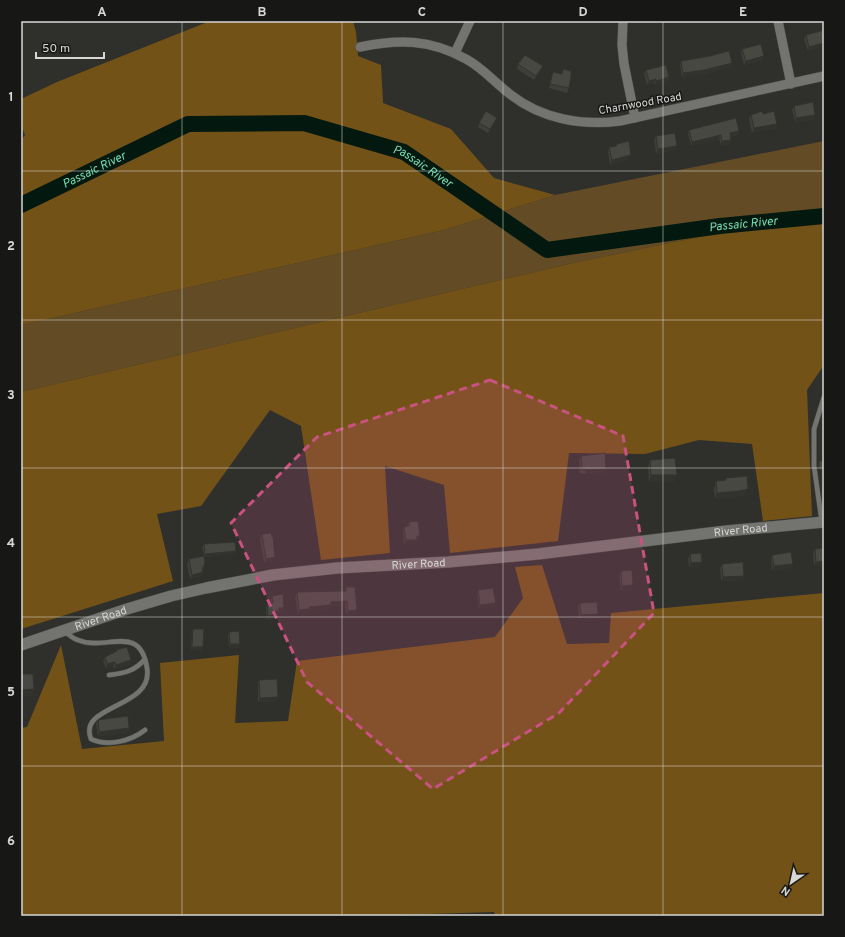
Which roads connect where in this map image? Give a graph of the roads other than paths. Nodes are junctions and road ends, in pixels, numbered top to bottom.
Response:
1 (470, 21) edge
2 (623, 21) edge
3 (778, 21) edge
4 (360, 47) dead end
5 (455, 53) junction
6 (824, 76) edge
7 (791, 84) junction
8 (635, 118) junction
9 (824, 397) edge
10 (823, 522) edge
11 (64, 631) junction
12 (21, 645) edge
13 (145, 659) junction
14 (109, 675) dead end
15 (145, 730) dead end

1 - 5 street
2 - 8 street
3 - 7 street
4 - 5 street, Charnwood Road
5 - 8 street, Charnwood Road
6 - 7 street, Charnwood Road
7 - 8 street, Charnwood Road
9 - 10 lane
10 - 11 street, River Road
11 - 12 street, River Road
11 - 13 lane
13 - 14 lane
13 - 15 lane

